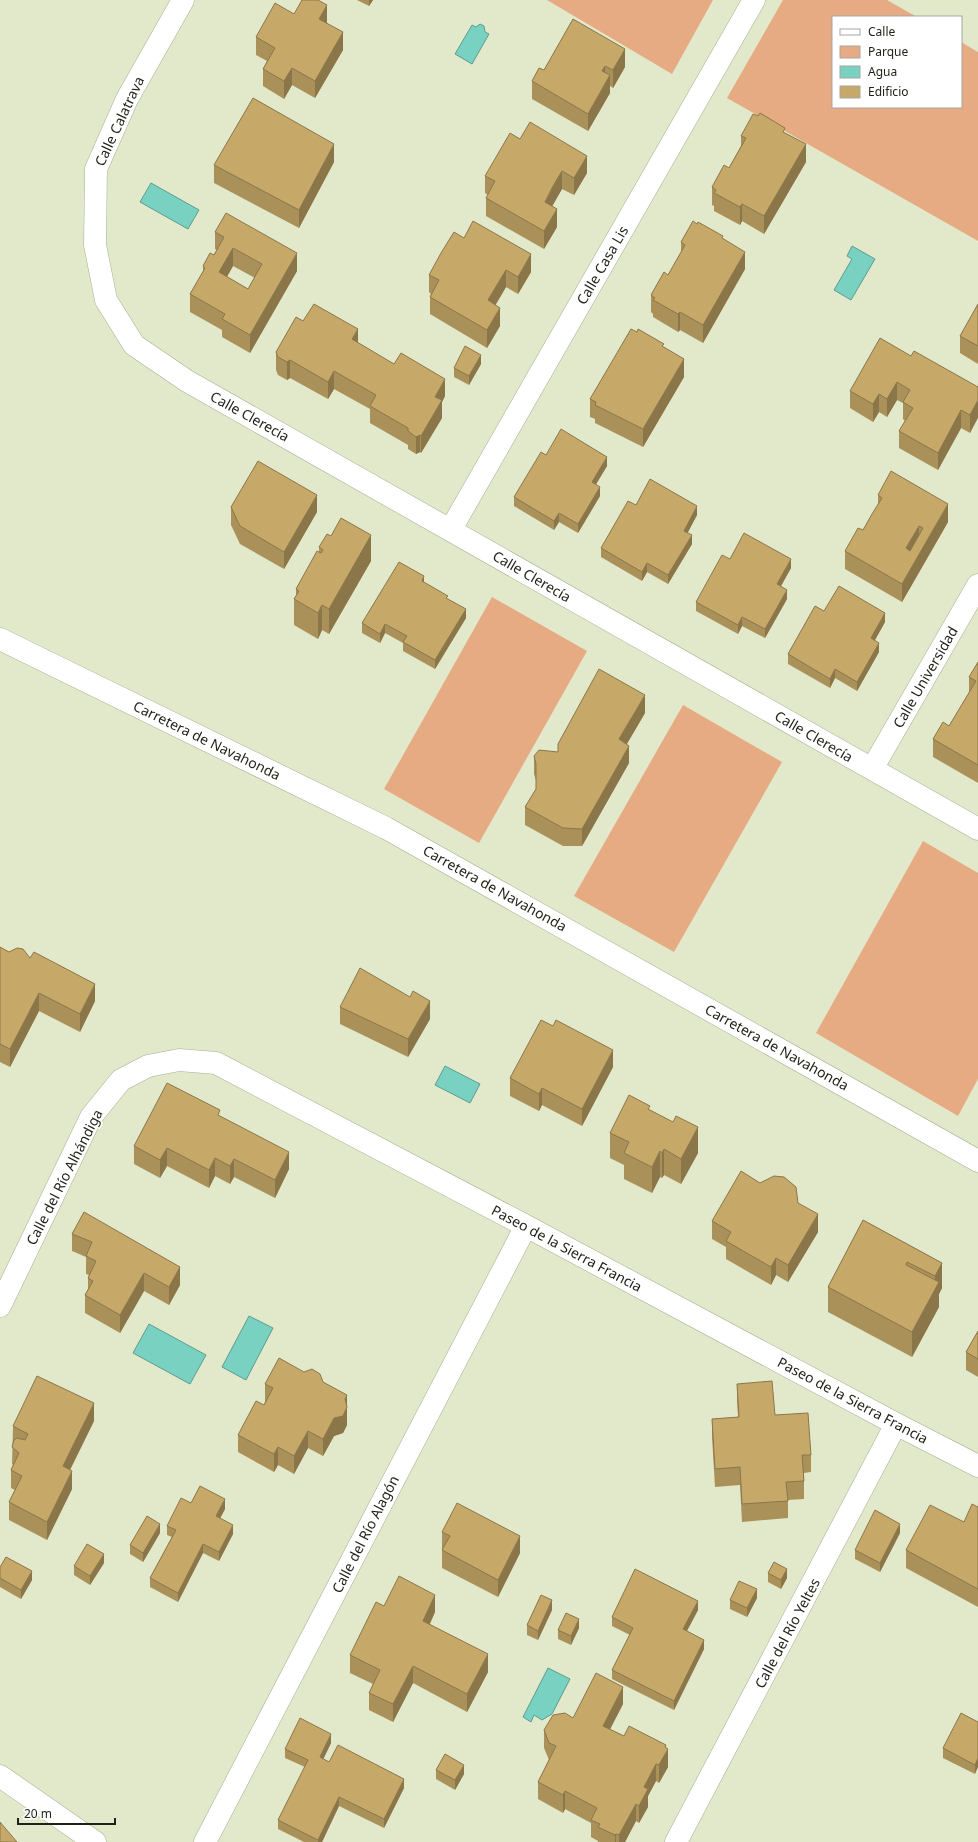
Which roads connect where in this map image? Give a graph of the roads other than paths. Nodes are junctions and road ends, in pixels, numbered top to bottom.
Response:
1 (183, 0) edge
2 (754, 0) edge
3 (106, 300) joint
4 (451, 529) junction
5 (978, 585) edge
6 (0, 639) edge
7 (872, 769) junction
8 (978, 829) edge
9 (148, 1066) joint
10 (978, 1160) edge
11 (526, 1226) junction
12 (0, 1306) edge
13 (896, 1424) junction
14 (978, 1466) edge
15 (0, 1776) edge
16 (95, 1842) edge
17 (205, 1842) edge
18 (676, 1842) edge

1 - 3 street, Calle Calatrava
2 - 4 street, Calle Casa Lis
3 - 4 street, Calle Clerecía
4 - 7 street, Calle Clerecía
5 - 7 street, Calle Universidad
6 - 10 street, Carretera de Navahonda
7 - 8 street, Calle Clerecía
9 - 11 street, Paseo de la Sierra Francia
9 - 12 street, Calle del Río Alhándiga
11 - 13 street, Paseo de la Sierra Francia
11 - 17 street, Calle del Río Alagón
13 - 14 street, Paseo de la Sierra Francia
13 - 18 street, Calle del Río Yeltes
15 - 16 street

